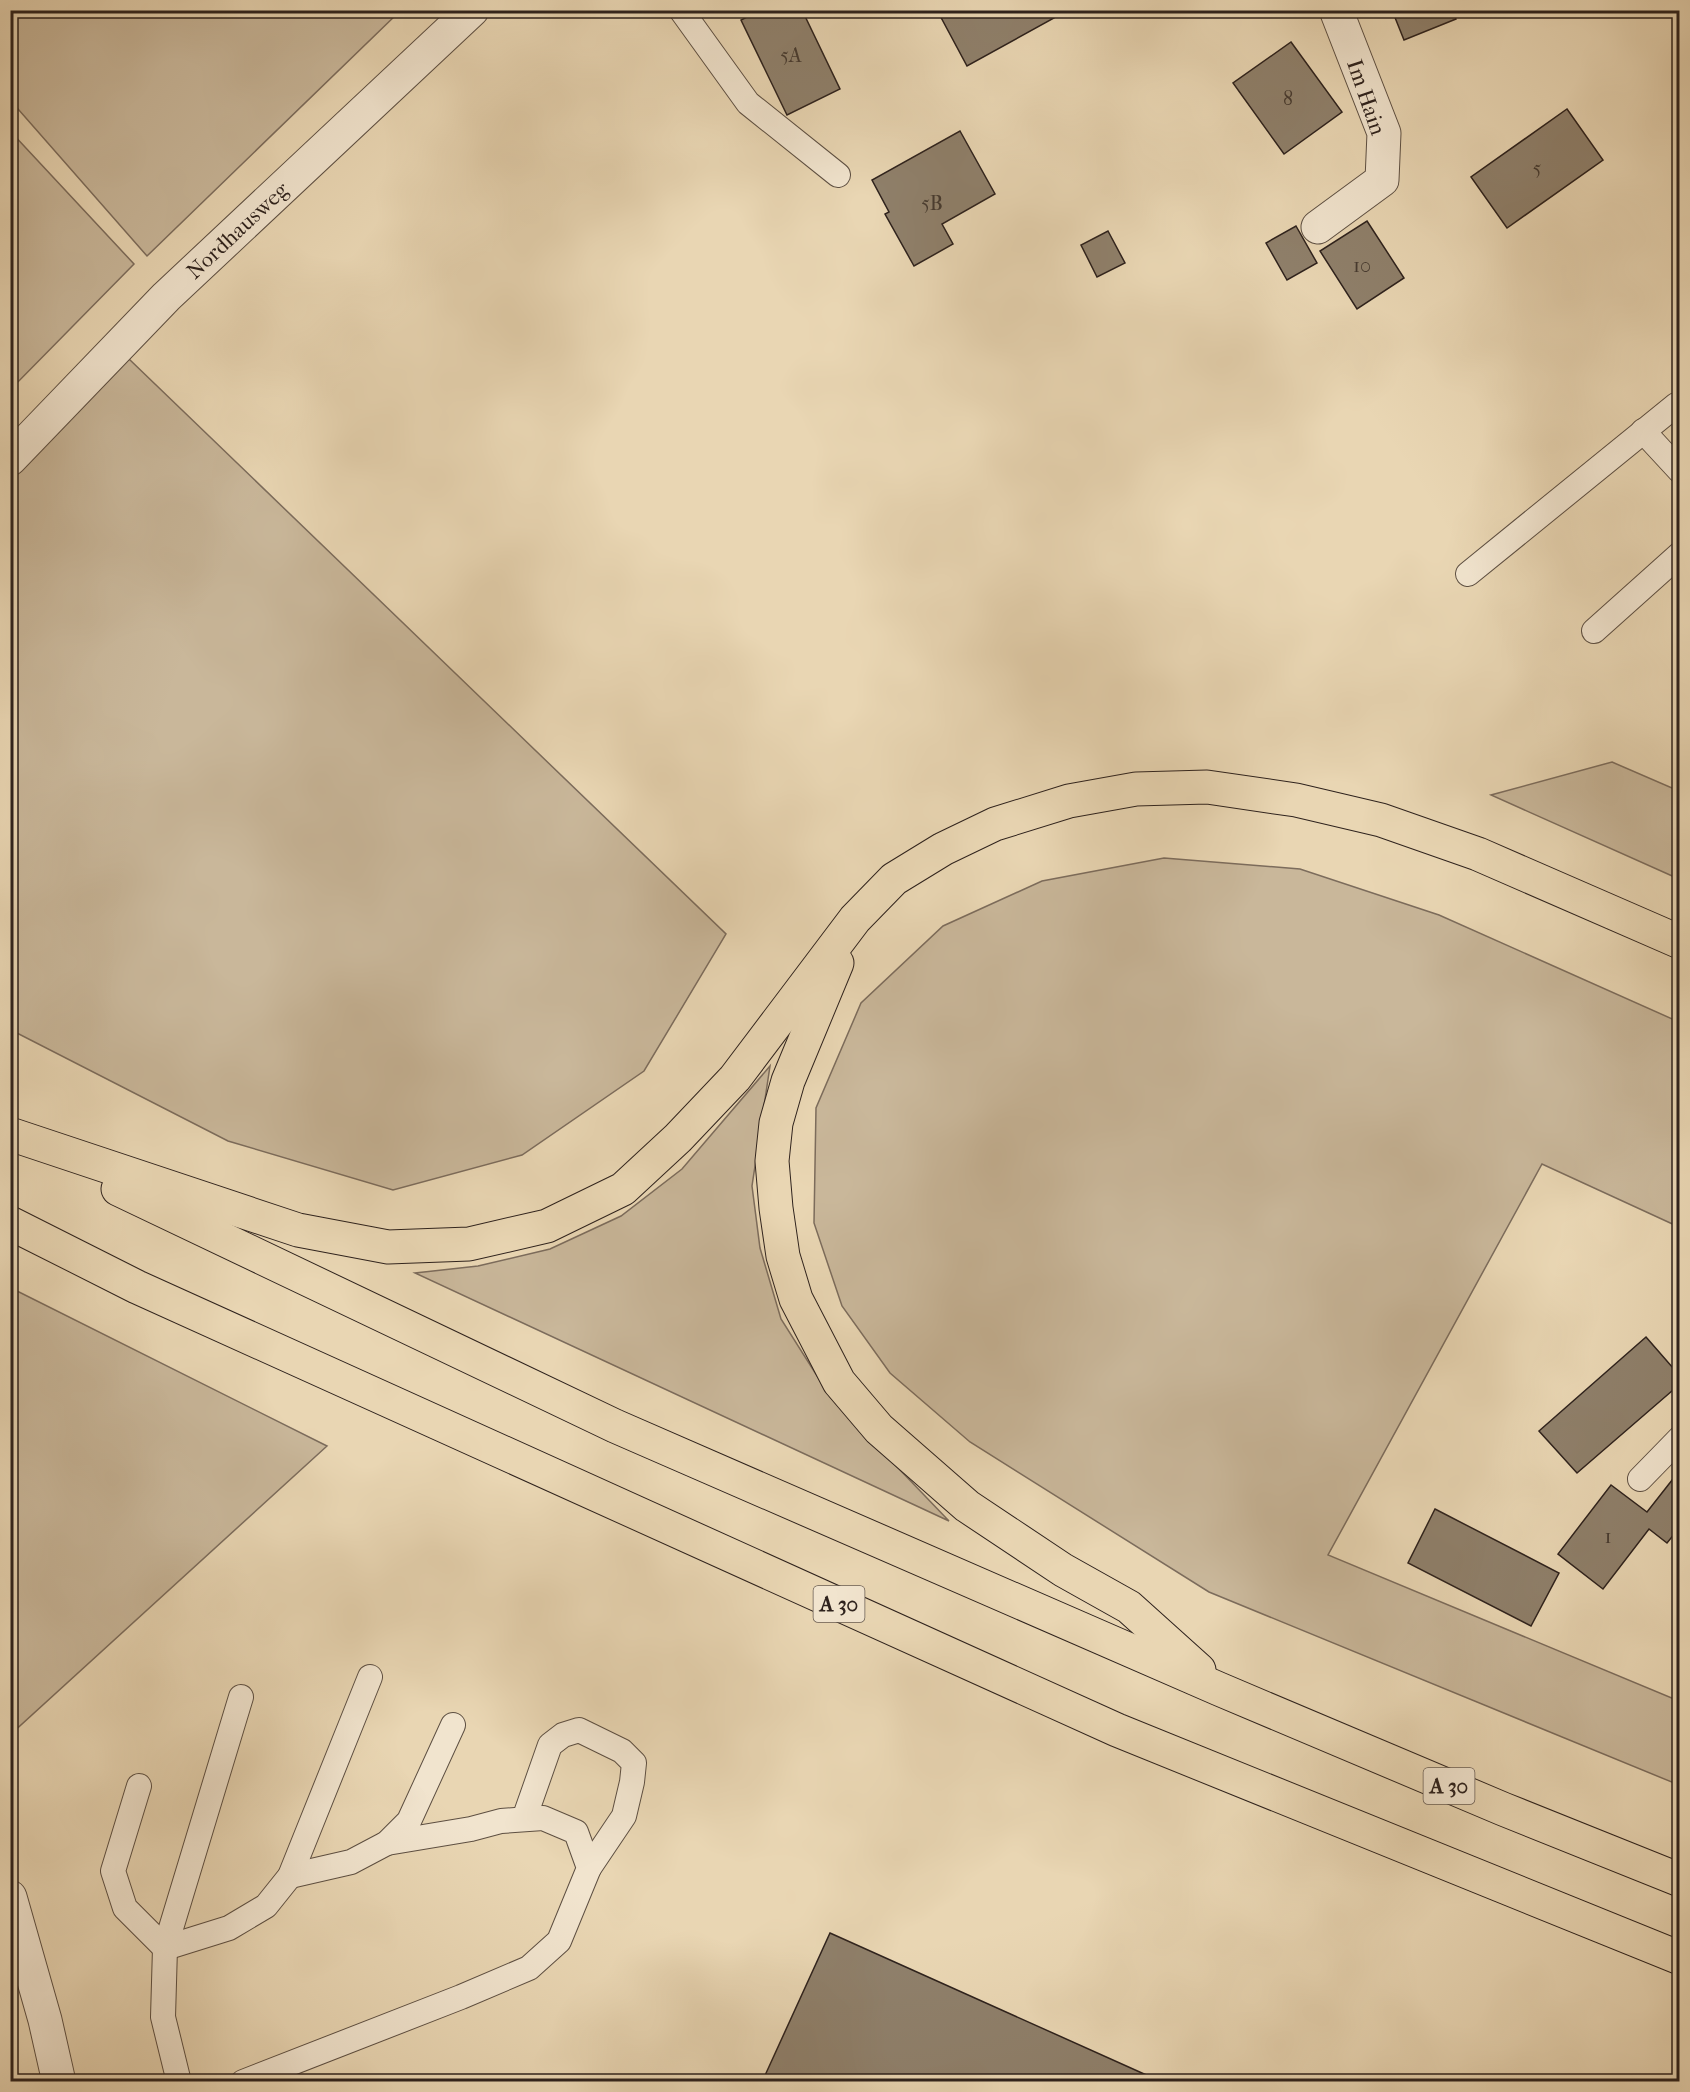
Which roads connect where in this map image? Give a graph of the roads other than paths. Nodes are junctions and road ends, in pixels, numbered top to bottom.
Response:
1 (472, 10) edge
2 (681, 10) edge
3 (1336, 10) edge
4 (838, 175) dead end
5 (1318, 227) dead end
6 (1680, 404) edge
7 (1643, 431) junction
8 (10, 459) edge
9 (1680, 471) edge
10 (1680, 554) edge
11 (1468, 574) dead end
12 (1594, 631) dead end
13 (855, 919) junction
14 (1680, 942) edge
15 (10, 1136) edge
16 (10, 1223) edge
17 (1680, 1438) edge
18 (1640, 1479) dead end
19 (370, 1677) dead end
20 (1219, 1689) junction
21 (242, 1698) dead end
22 (453, 1725) dead end
23 (139, 1786) dead end
24 (524, 1819) junction
25 (387, 1843) junction
26 (589, 1868) junction
27 (290, 1876) junction
28 (1680, 1880) edge
29 (10, 1897) edge
30 (165, 1948) junction
31 (1680, 1958) edge
32 (59, 2082) edge
33 (179, 2082) edge
34 (243, 2082) edge

1 - 8 street, Nordhausweg
2 - 4 lane
3 - 5 street, Im Hain
6 - 7 lane
7 - 9 lane
7 - 11 lane
10 - 12 lane
13 - 14 highway
13 - 15 highway
13 - 20 highway
15 - 20 highway, A 30
16 - 31 highway, A 30
17 - 18 lane
19 - 27 lane
20 - 28 highway, A 30
21 - 30 lane
22 - 25 lane
23 - 30 lane
24 - 25 lane
24 - 26 lane
24 - 26 lane
25 - 27 lane
26 - 34 lane
27 - 30 lane
29 - 32 street
30 - 33 lane

